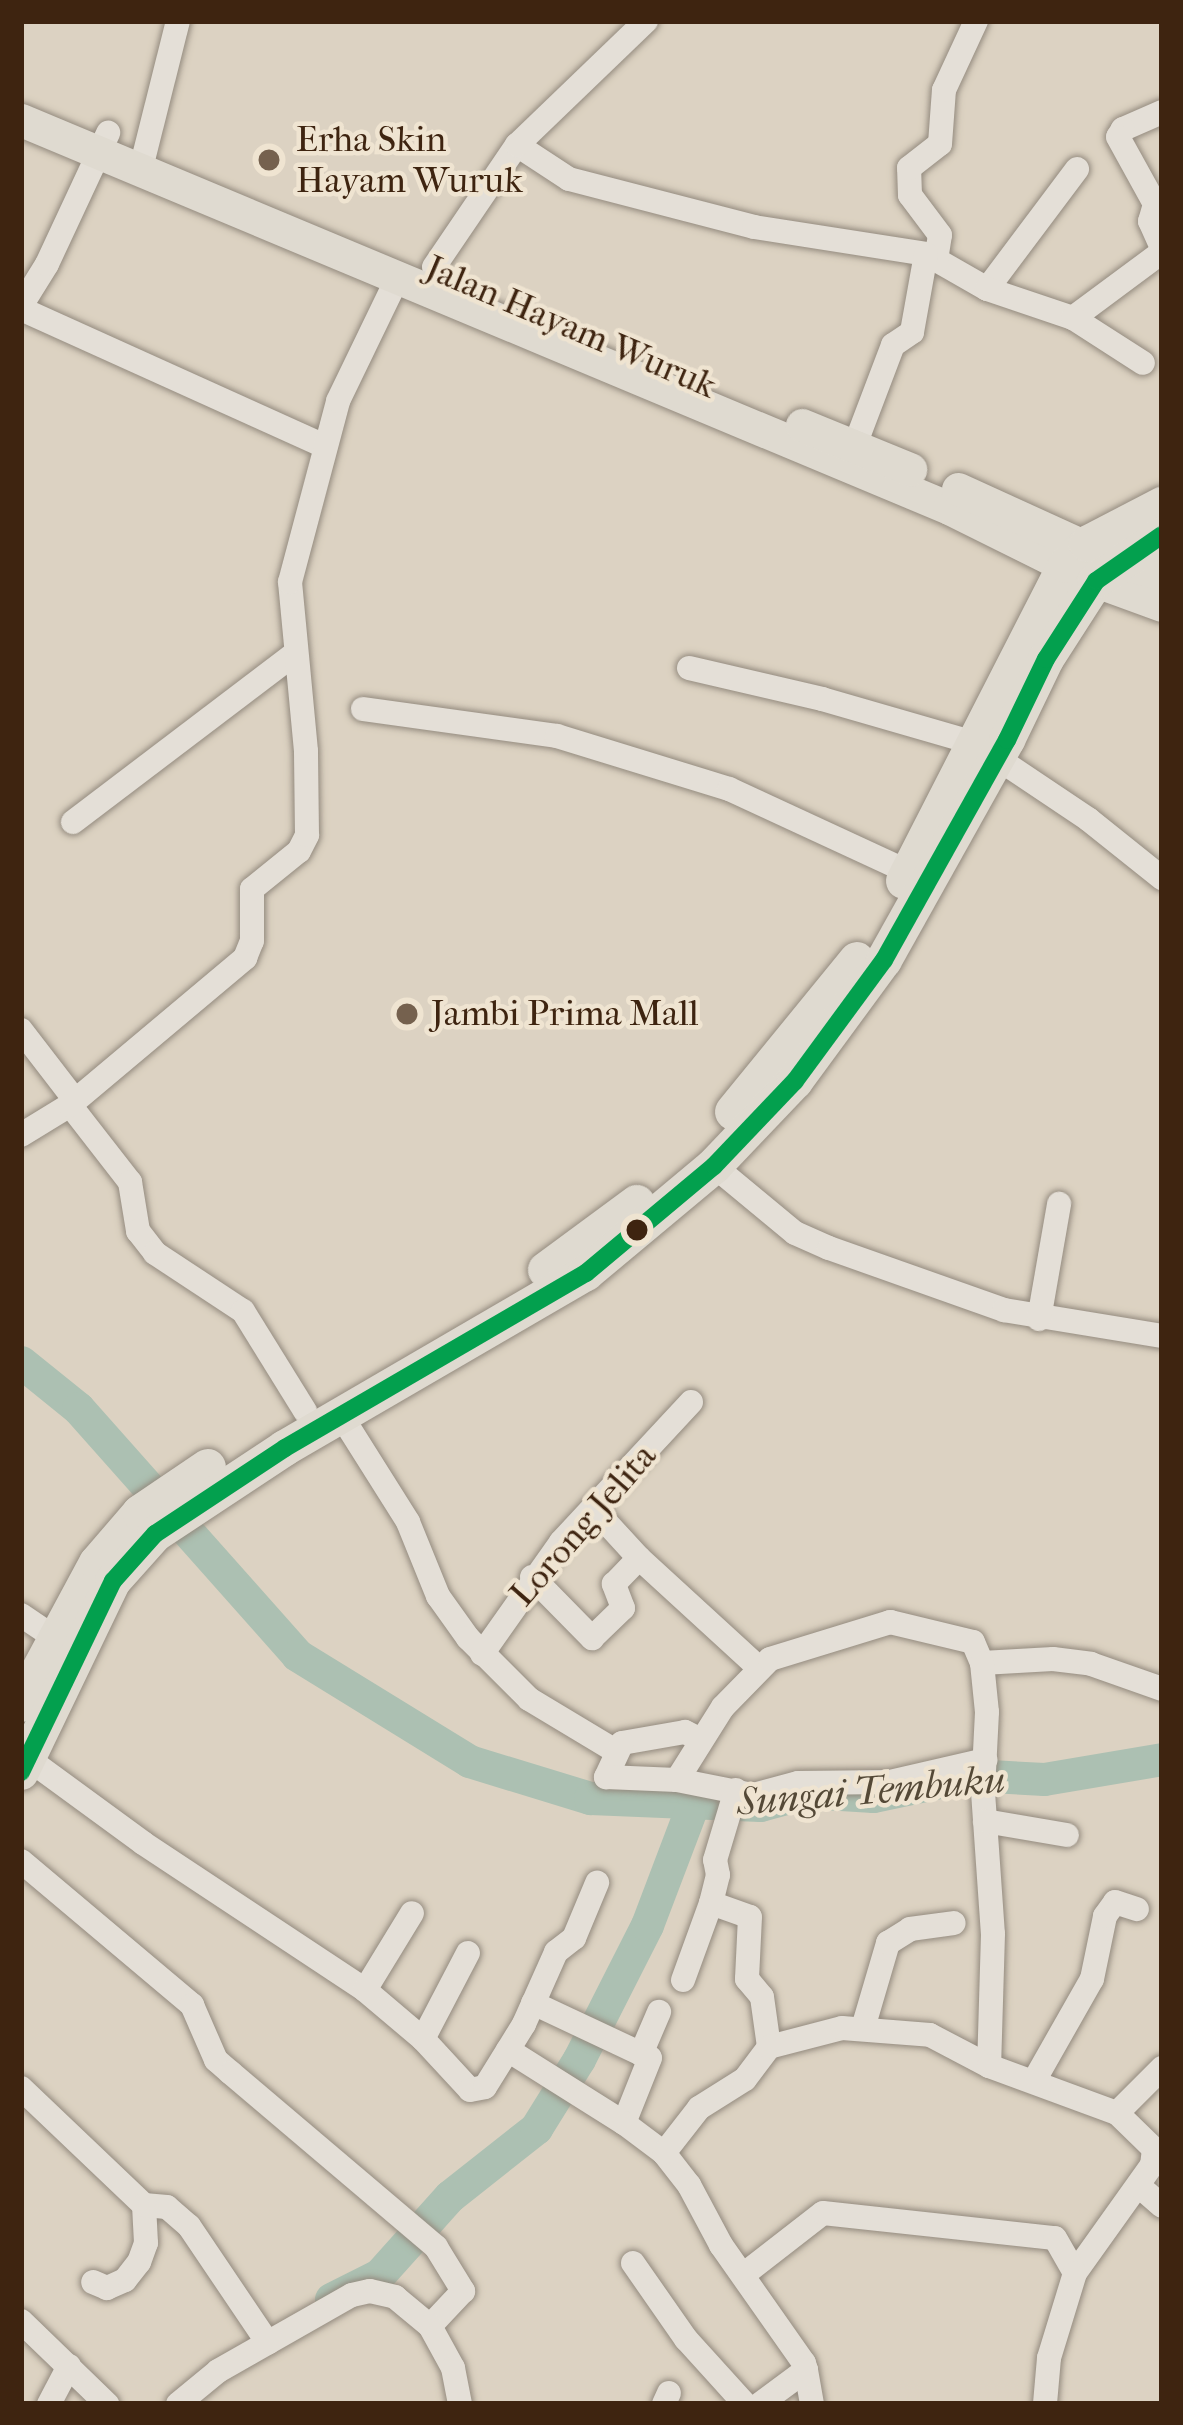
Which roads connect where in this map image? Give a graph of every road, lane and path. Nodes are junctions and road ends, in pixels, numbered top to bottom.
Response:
1 (178, 21) edge
2 (646, 21) edge
3 (976, 21) edge
4 (21, 97) edge
5 (1162, 112) edge
6 (21, 120) edge
7 (104, 144) junction
8 (518, 146) junction
9 (144, 162) junction
10 (1077, 170) dead end
11 (1162, 250) edge
12 (931, 257) junction
13 (434, 267) junction
14 (398, 277) junction
15 (987, 289) junction
16 (21, 308) edge
17 (1073, 319) junction
18 (1143, 363) dead end
19 (855, 445) junction
20 (325, 446) junction
21 (1162, 505) edge
22 (1162, 535) edge
23 (1092, 563) junction
24 (1162, 574) edge
25 (1162, 604) edge
26 (294, 654) junction
27 (689, 668) dead end
28 (363, 709) dead end
29 (984, 750) junction
30 (73, 822) dead end
31 (909, 872) junction
32 (1162, 878) edge
33 (21, 1030) edge
34 (784, 1072) junction
35 (72, 1102) junction
36 (21, 1135) edge
37 (714, 1166) junction
38 (1059, 1204) dead end
39 (579, 1263) junction
40 (1040, 1318) junction
41 (1162, 1336) edge
42 (692, 1402) dead end
43 (305, 1411) junction
44 (342, 1417) junction
45 (188, 1494) junction
46 (593, 1508) junction
47 (148, 1524) junction
48 (639, 1558) junction
49 (532, 1577) junction
50 (21, 1616) edge
51 (54, 1637) junction
52 (475, 1646) junction
53 (982, 1663) junction
54 (758, 1667) junction
55 (1162, 1689) edge
56 (34, 1696) edge
57 (701, 1740) junction
58 (614, 1750) junction
59 (24, 1765) edge
60 (984, 1774) junction
61 (677, 1780) junction
62 (732, 1799) junction
63 (985, 1821) junction
64 (1067, 1835) dead end
65 (21, 1862) edge
66 (597, 1883) dead end
67 (711, 1904) junction
68 (1137, 1909) dead end
69 (412, 1913) dead end
70 (954, 1923) dead end
71 (469, 1953) dead end
72 (683, 1980) dead end
73 (365, 1990) junction
74 (533, 2003) junction
75 (658, 2012) dead end
76 (863, 2028) junction
77 (423, 2039) junction
78 (769, 2047) junction
79 (508, 2050) junction
80 (641, 2054) junction
81 (989, 2066) junction
82 (1162, 2068) edge
83 (1034, 2081) junction
84 (21, 2088) edge
85 (1117, 2113) junction
86 (624, 2123) junction
87 (664, 2153) junction
88 (1139, 2186) junction
89 (144, 2205) junction
90 (1162, 2206) edge
91 (634, 2263) dead end
92 (1075, 2272) junction
93 (743, 2276) junction
94 (93, 2282) dead end
95 (21, 2321) edge
96 (430, 2326) junction
97 (263, 2336) junction
98 (68, 2366) junction
99 (806, 2370) junction
100 (49, 2404) edge
101 (107, 2404) edge
102 (178, 2404) edge
103 (460, 2404) edge
104 (746, 2404) edge
105 (760, 2404) edge
106 (812, 2404) edge
107 (1045, 2404) edge

1 - 9 street
2 - 8 street
3 - 12 street
4 - 7 main road, Jalan Hayam Wuruk
5 - 11 street
6 - 7 main road, Jalan Hayam Wuruk
7 - 9 main road, Jalan Hayam Wuruk
7 - 16 street
8 - 12 street
8 - 13 street
9 - 13 main road, Jalan Hayam Wuruk
9 - 14 main road, Jalan Hayam Wuruk
10 - 15 street
11 - 17 street
12 - 15 street
12 - 19 street
13 - 19 main road, Jalan Hayam Wuruk
14 - 20 street
14 - 23 main road, Jalan Hayam Wuruk
15 - 17 street
16 - 20 street
17 - 18 street
19 - 23 main road, Jalan Hayam Wuruk
20 - 26 street
21 - 23 highway
22 - 23 highway
23 - 24 main road
23 - 25 main road
23 - 29 highway
26 - 30 street
26 - 35 street
27 - 29 street
28 - 31 street
29 - 31 highway
29 - 32 street
29 - 34 highway
31 - 34 highway
33 - 35 street
34 - 37 highway
34 - 39 highway
35 - 36 street
35 - 43 street
37 - 39 highway
37 - 40 street
38 - 40 street
39 - 43 highway
39 - 44 highway
40 - 41 street
42 - 46 street, Lorong Jelita
43 - 45 highway
44 - 45 highway
44 - 52 street
45 - 47 highway
46 - 48 street
46 - 49 street, Lorong Jelita
47 - 51 highway
47 - 56 highway
48 - 49 street
48 - 54 street
49 - 52 street, Lorong Jelita
50 - 51 street
51 - 56 highway
52 - 58 street
53 - 54 street
53 - 55 street
53 - 60 street
54 - 57 street
56 - 59 highway
57 - 58 street
57 - 61 street
58 - 61 street
59 - 73 street
60 - 62 street
60 - 63 street
61 - 62 street
62 - 67 street
63 - 64 street
63 - 81 street
65 - 96 street
66 - 74 street
67 - 72 street
67 - 78 street
68 - 83 street
69 - 73 street
70 - 76 street
71 - 77 street
73 - 77 street
74 - 79 street
74 - 80 street
75 - 80 street
76 - 78 street
76 - 81 street
77 - 79 street
78 - 87 street
79 - 86 street
80 - 86 street
81 - 83 street
82 - 85 street
83 - 85 street
84 - 89 street
85 - 88 street
86 - 87 street
87 - 93 street
88 - 90 street
88 - 92 street
89 - 94 street
89 - 97 street
91 - 104 street
92 - 93 street
92 - 107 street
93 - 99 street
95 - 98 street
96 - 97 street
96 - 103 street
97 - 102 street
98 - 100 street
98 - 101 street
99 - 105 street
99 - 106 street

